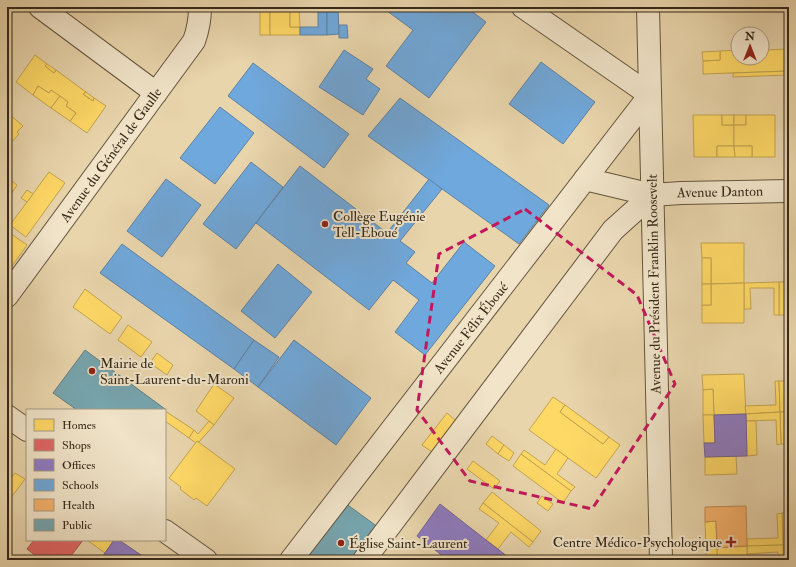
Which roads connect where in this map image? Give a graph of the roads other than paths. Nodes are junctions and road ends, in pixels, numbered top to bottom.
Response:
1 (40, 7) edge
2 (200, 7) edge
3 (523, 7) edge
4 (648, 7) edge
5 (156, 93) junction
6 (650, 95) junction
7 (585, 179) junction
8 (789, 191) edge
9 (652, 195) junction
10 (7, 296) edge
11 (7, 416) edge
12 (26, 429) edge
13 (166, 531) edge
14 (206, 560) edge
15 (292, 560) edge
16 (364, 560) edge
17 (661, 560) edge

1 - 5 street
2 - 5 street, Avenue du Général de Gaulle
3 - 6 street
4 - 6 street, Avenue du Président Franklin Roosevelt
5 - 10 street, Avenue du Général de Gaulle
6 - 7 street, Avenue Félix Éboué
6 - 9 street, Avenue du Président Franklin Roosevelt
7 - 9 street, Avenue Danton
7 - 15 street, Avenue Félix Éboué
8 - 9 street, Avenue Danton
9 - 16 street
9 - 17 street, Avenue du Président Franklin Roosevelt
11 - 12 street
13 - 14 street

